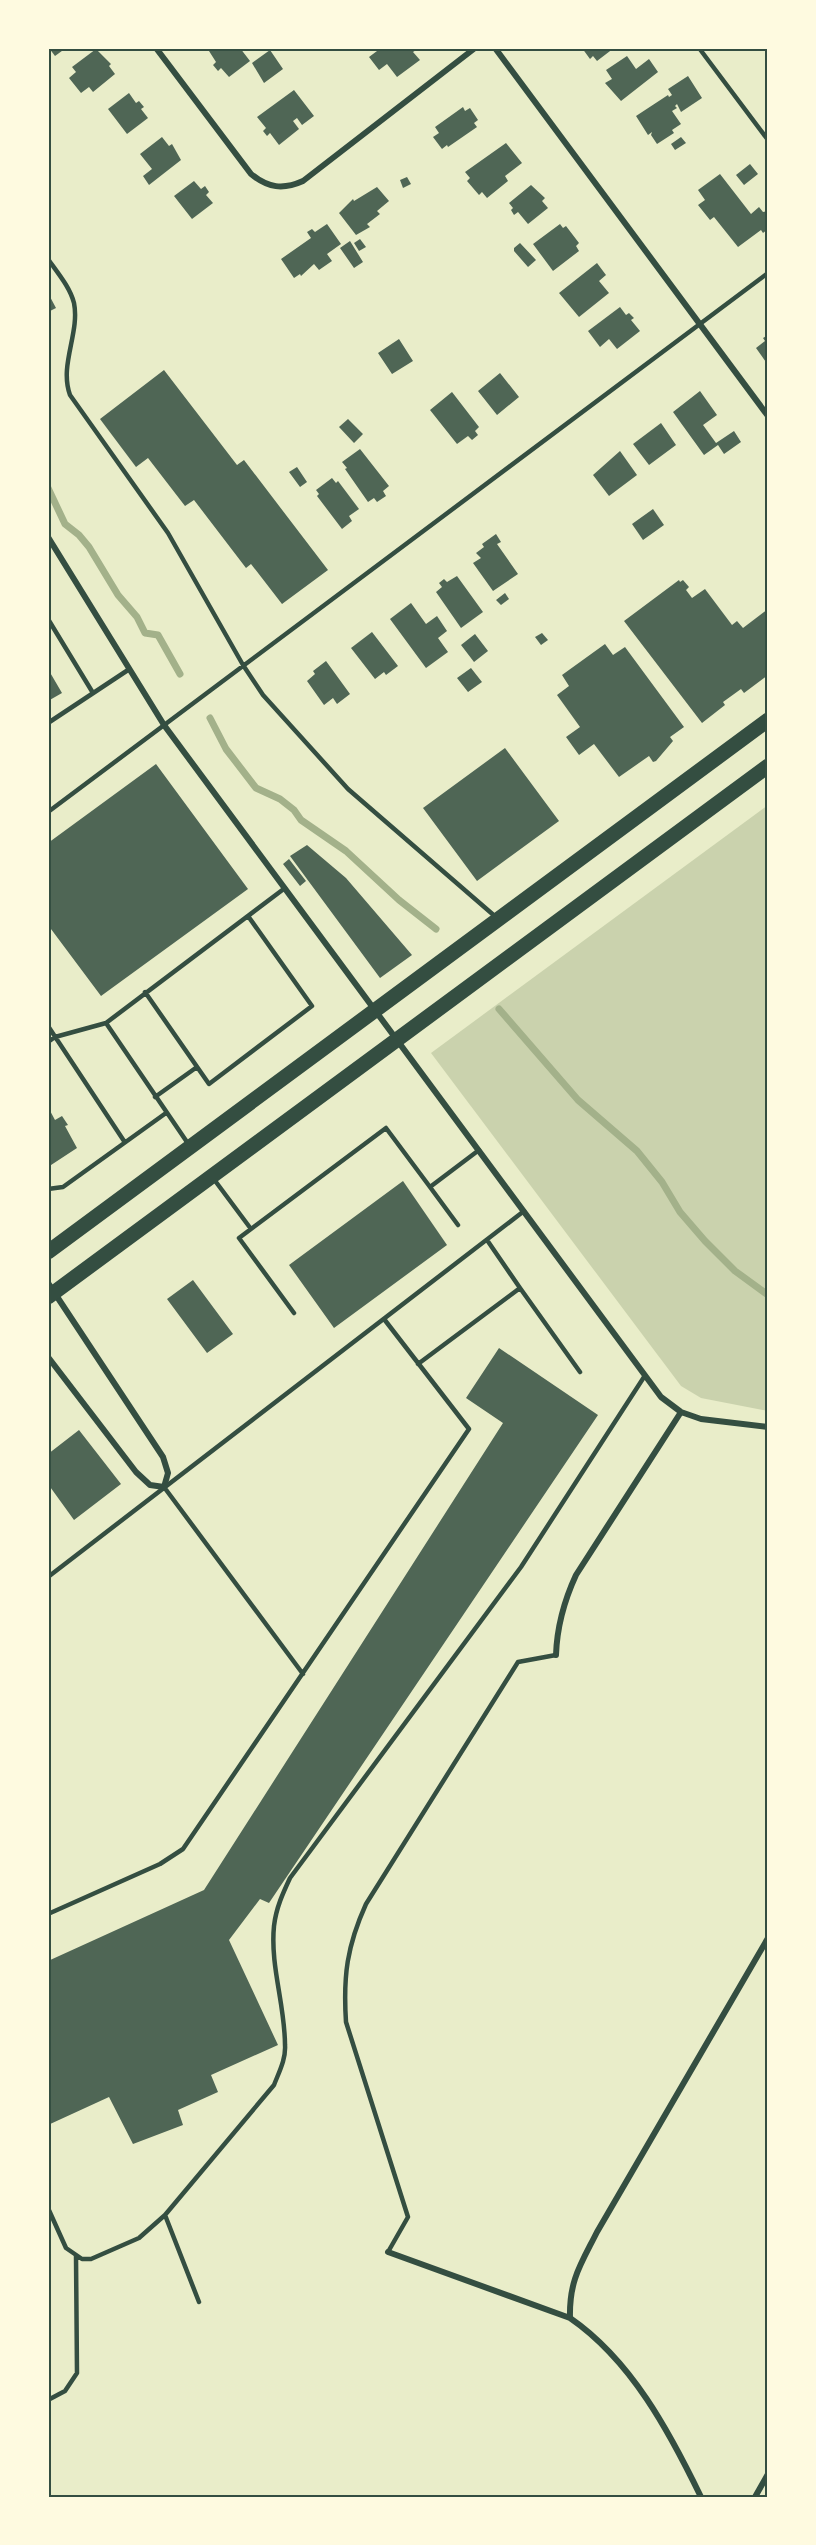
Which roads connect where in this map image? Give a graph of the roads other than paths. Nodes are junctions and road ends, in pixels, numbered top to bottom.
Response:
1 (156, 48) edge
2 (475, 48) edge
3 (495, 48) edge
4 (699, 48) edge
5 (768, 140) edge
6 (48, 259) edge
7 (768, 273) edge
8 (701, 324) junction
9 (768, 416) edge
10 (48, 537) edge
11 (48, 619) edge
12 (243, 665) junction
13 (128, 670) junction
14 (93, 693) junction
15 (768, 720) edge
16 (48, 723) edge
17 (164, 725) junction
18 (768, 766) edge
19 (48, 812) edge
20 (285, 888) junction
21 (248, 916) junction
22 (499, 919) junction
23 (145, 992) junction
24 (376, 1011) junction
25 (106, 1023) junction
26 (48, 1026) edge
27 (56, 1037) junction
28 (398, 1039) junction
29 (48, 1042) edge
30 (197, 1067) junction
31 (155, 1097) junction
32 (166, 1113) junction
33 (123, 1142) junction
34 (190, 1148) junction
35 (479, 1150) junction
36 (211, 1176) junction
37 (430, 1187) junction
38 (48, 1189) edge
39 (524, 1211) junction
40 (458, 1225) dead end
41 (251, 1229) junction
42 (487, 1240) junction
43 (48, 1252) edge
44 (520, 1288) junction
45 (50, 1291) edge
46 (294, 1313) dead end
47 (384, 1319) junction
48 (48, 1357) edge
49 (418, 1364) junction
50 (580, 1372) dead end
51 (644, 1377) junction
52 (681, 1412) junction
53 (768, 1427) edge
54 (165, 1487) junction
55 (48, 1577) edge
56 (556, 1655) joint
57 (303, 1674) junction
58 (48, 1914) edge
59 (768, 1938) edge
60 (48, 2208) edge
61 (165, 2215) junction
62 (388, 2252) joint
63 (76, 2256) junction
64 (199, 2302) dead end
65 (570, 2318) junction
66 (48, 2400) edge
67 (768, 2474) edge
68 (701, 2497) edge
69 (755, 2497) edge

1 - 2 street
3 - 8 street
4 - 5 lane
6 - 12 lane
7 - 8 lane
8 - 9 street
8 - 12 lane
10 - 13 street
11 - 14 lane
12 - 17 lane
12 - 22 lane
13 - 14 lane
13 - 17 street
14 - 16 lane
15 - 22 main road
17 - 19 lane
17 - 20 street
18 - 28 main road
20 - 21 lane
20 - 24 street
21 - 23 lane
21 - 30 lane
22 - 24 main road
23 - 25 lane
23 - 30 lane
24 - 28 street
24 - 34 main road
25 - 27 lane
25 - 31 lane
26 - 27 lane
27 - 29 lane
27 - 33 lane
28 - 35 street
28 - 36 main road
30 - 31 lane
31 - 32 lane
32 - 33 lane
32 - 34 lane
33 - 38 lane
34 - 43 main road
35 - 37 lane
35 - 39 street
36 - 41 lane
36 - 45 main road
37 - 40 lane
37 - 41 lane
39 - 42 lane
39 - 51 street
41 - 46 lane
42 - 44 lane
42 - 47 lane
44 - 49 lane
44 - 50 lane
45 - 54 street
47 - 49 lane
47 - 54 lane
48 - 54 street
49 - 57 lane
51 - 52 street
51 - 61 lane
52 - 53 street
52 - 56 street
54 - 55 lane
54 - 57 lane
56 - 62 lane
57 - 58 lane
59 - 65 street
60 - 63 lane
61 - 63 lane
61 - 64 lane
62 - 65 street
63 - 66 lane
65 - 68 street
67 - 69 street

